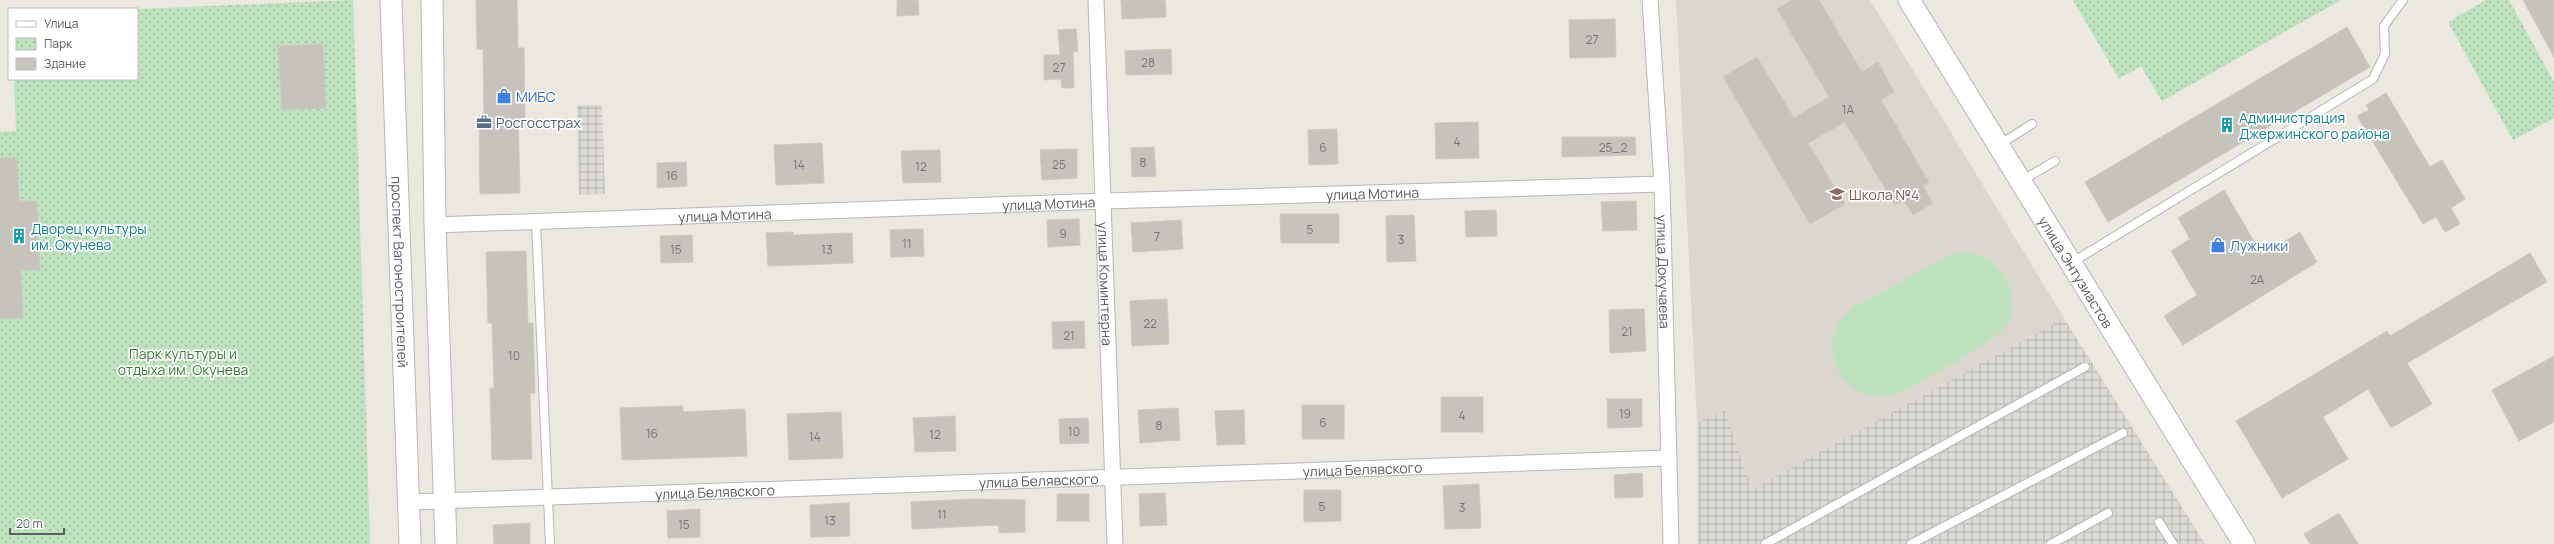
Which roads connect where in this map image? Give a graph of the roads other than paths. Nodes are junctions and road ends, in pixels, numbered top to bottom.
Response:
1 (391, 0) edge
2 (432, 0) edge
3 (1096, 0) edge
4 (1650, 0) edge
5 (1909, 0) edge
6 (2403, 0) edge
7 (2032, 124) dead end
8 (1998, 145) junction
9 (2055, 161) dead end
10 (2021, 182) junction
11 (1662, 184) junction
12 (1105, 201) junction
13 (536, 221) junction
14 (435, 225) junction
15 (2071, 264) junction
16 (2085, 367) dead end
17 (2123, 433) dead end
18 (1668, 458) junction
19 (1113, 476) junction
20 (548, 498) junction
21 (445, 501) junction
22 (409, 502) junction
23 (2108, 513) dead end
24 (2159, 522) dead end
25 (410, 544) edge
26 (446, 544) edge
27 (550, 544) edge
28 (1115, 544) edge
29 (1671, 544) edge
30 (1765, 544) edge
31 (1911, 544) edge
32 (2051, 544) edge
33 (2173, 544) edge
34 (2244, 544) edge

1 - 22 main road, проспект Вагоностроителей
2 - 14 main road
3 - 12 street, улица Коминтерна
4 - 11 street, улица Докучаева
5 - 8 main road, улица Энтузиастов
6 - 15 lane
7 - 8 lane
8 - 10 main road, улица Энтузиастов
9 - 10 lane
10 - 15 main road, улица Энтузиастов
11 - 12 street, улица Мотина
11 - 18 street, улица Докучаева
12 - 13 street, улица Мотина
12 - 19 street, улица Коминтерна
13 - 14 street, улица Мотина
13 - 20 lane
14 - 21 main road
15 - 34 main road, улица Энтузиастов
16 - 30 lane
17 - 31 lane
18 - 19 street, улица Белявского
18 - 29 street, улица Докучаева
19 - 20 street, улица Белявского
19 - 28 street, улица Коминтерна
20 - 21 street, улица Белявского
20 - 27 lane
21 - 22 street, улица Белявского
21 - 26 main road
22 - 25 main road, проспект Вагоностроителей
23 - 32 lane
24 - 33 lane

